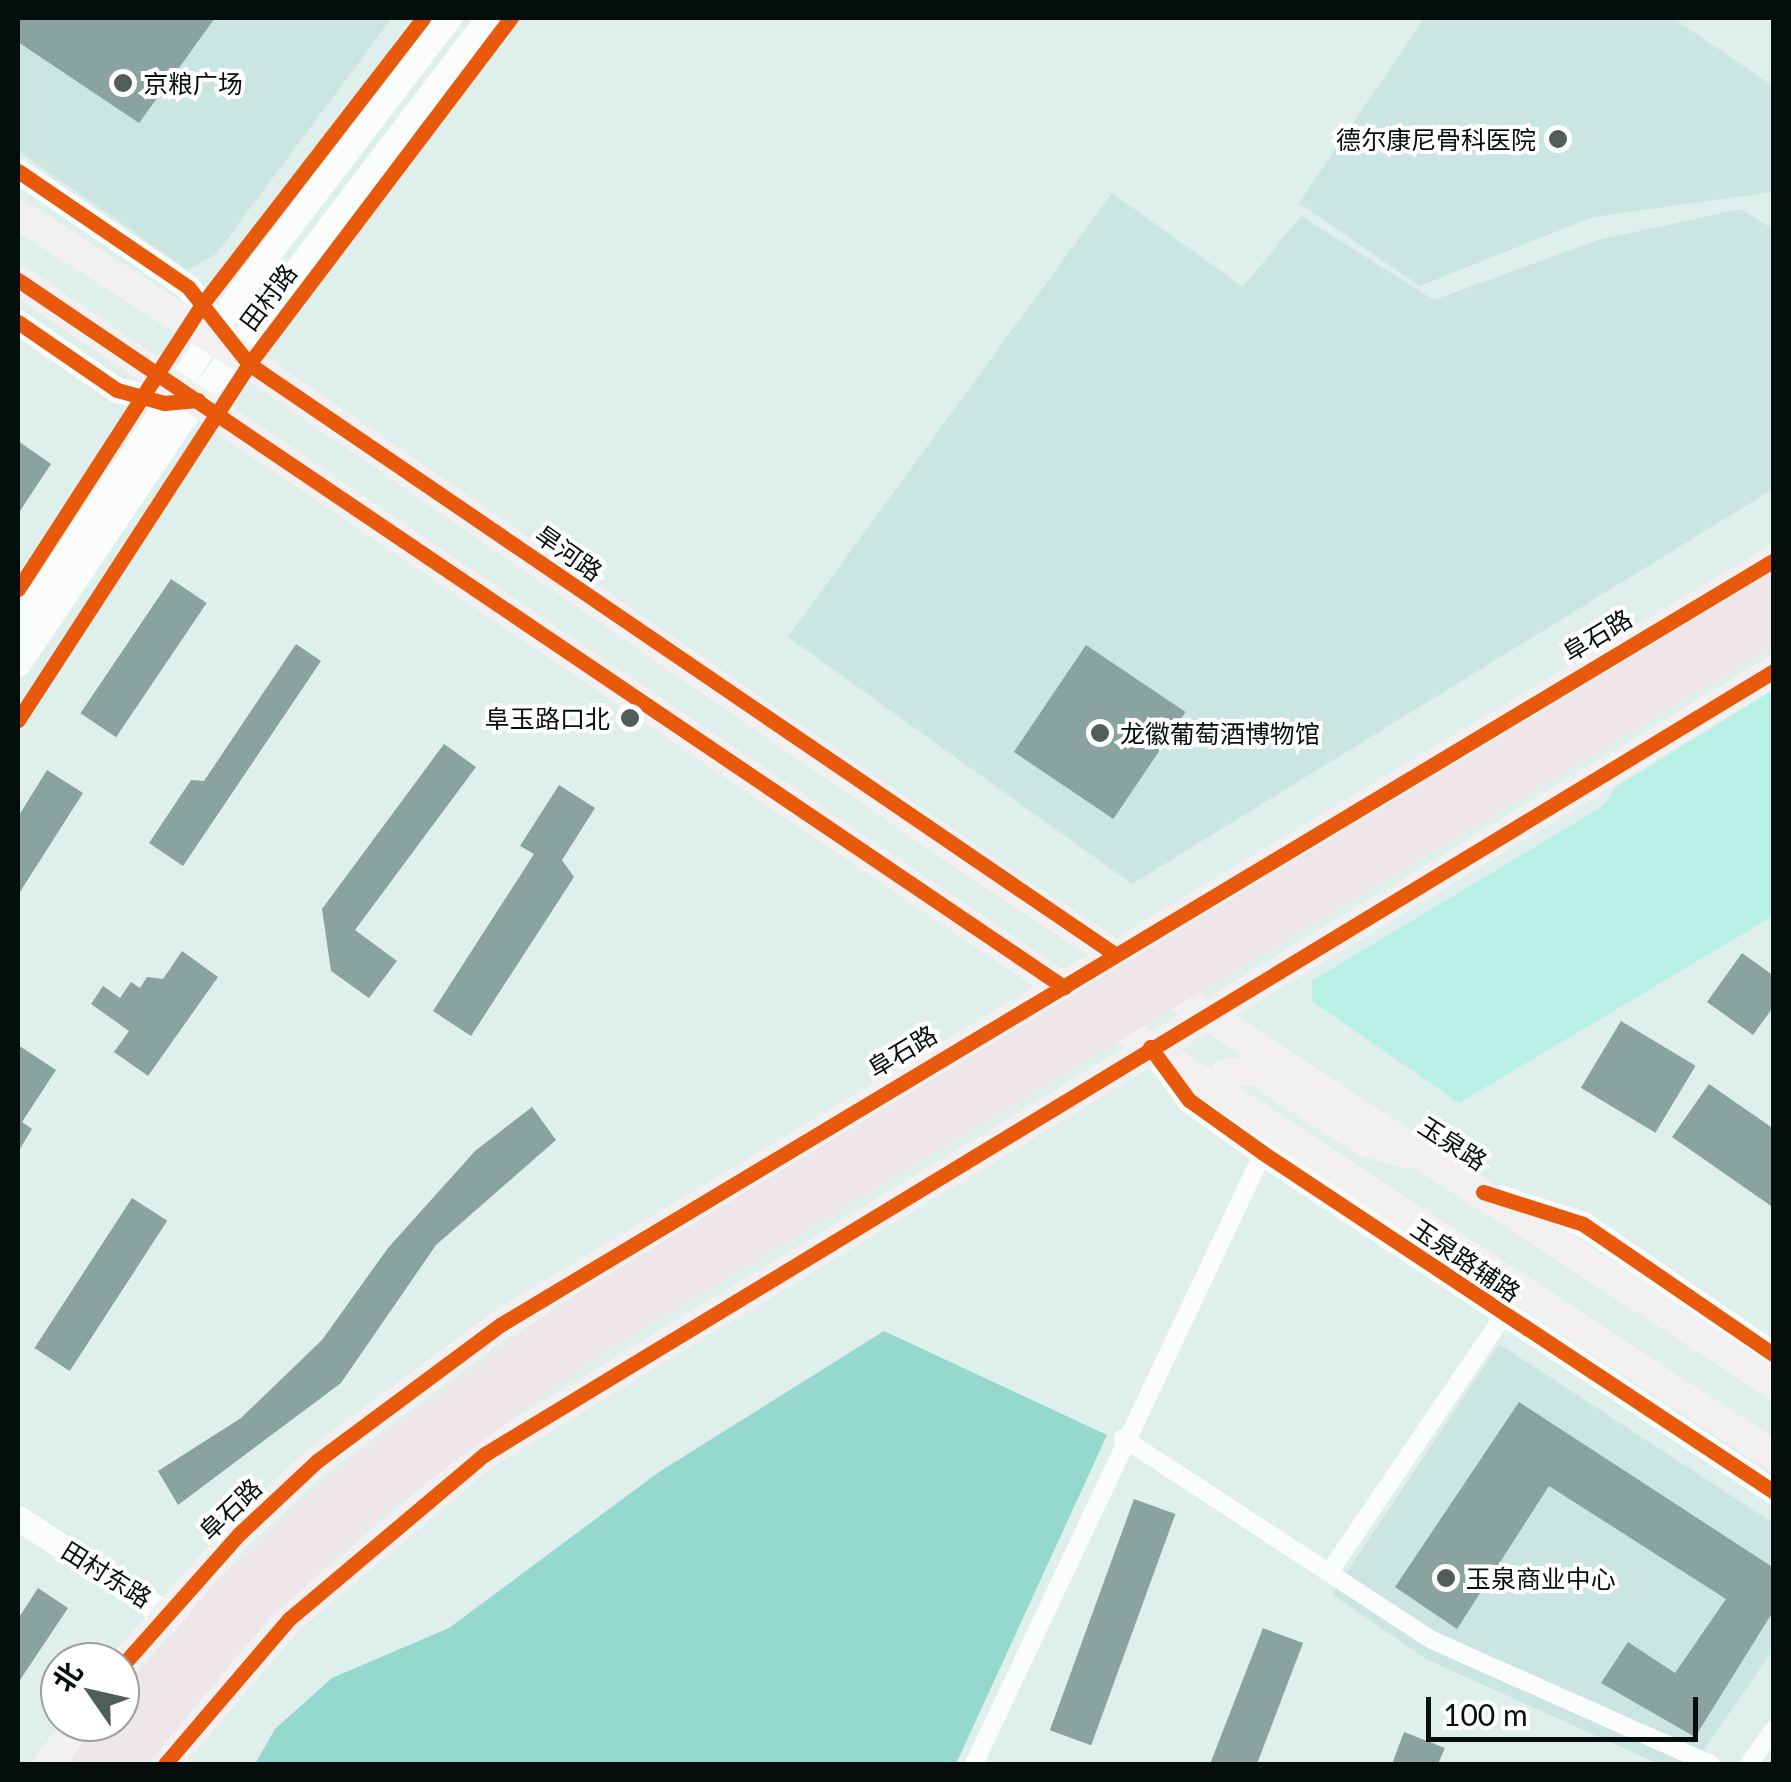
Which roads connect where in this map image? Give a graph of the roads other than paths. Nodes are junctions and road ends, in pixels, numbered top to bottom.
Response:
1 (448, 18) edge
2 (488, 18) edge
3 (18, 172) edge
4 (18, 214) edge
5 (18, 280) edge
6 (18, 322) edge
7 (212, 332) junction
8 (236, 354) junction
9 (179, 396) junction
10 (1774, 560) edge
11 (1774, 590) edge
12 (18, 626) edge
13 (1774, 627) edge
14 (18, 664) edge
15 (1774, 672) edge
16 (1114, 953) junction
17 (1064, 987) junction
18 (1206, 1011) junction
19 (1150, 1047) junction
20 (1224, 1091) junction
21 (1262, 1153) junction
22 (1436, 1161) junction
23 (1482, 1192) junction
24 (1504, 1316) junction
25 (1592, 1336) junction
26 (1774, 1354) edge
27 (1774, 1384) edge
28 (1123, 1438) junction
29 (1774, 1456) edge
30 (1774, 1492) edge
31 (18, 1518) edge
32 (1330, 1570) junction
33 (166, 1611) junction
34 (140, 1643) edge
35 (238, 1674) junction
36 (140, 1696) edge
37 (1774, 1728) edge
38 (65, 1742) edge
39 (103, 1742) edge
40 (49, 1764) edge
41 (87, 1764) edge
42 (127, 1764) edge
43 (165, 1764) edge
44 (974, 1764) edge
45 (1711, 1764) edge
46 (1749, 1764) edge

1 - 7 street, 田村路
2 - 8 street, 田村路
3 - 7 street, 旱河路
4 - 7 main road, 旱河路
5 - 9 main road
6 - 9 street
7 - 8 main road, 旱河路
7 - 9 street, 田村路
8 - 9 street, 田村路
8 - 16 main road, 旱河路
9 - 12 street, 田村路
9 - 14 street, 田村路
9 - 17 main road
10 - 16 main road, 阜石路
11 - 36 highway
13 - 42 highway
15 - 18 main road
16 - 17 main road, 阜石路
16 - 18 main road, 旱河路
17 - 19 main road
17 - 33 main road, 阜石路
18 - 19 main road
18 - 22 main road, 玉泉路
19 - 20 main road
19 - 21 street, 玉泉路辅路
19 - 35 main road
20 - 22 main road
20 - 25 main road
21 - 24 street, 玉泉路辅路
21 - 28 street
22 - 23 main road, 玉泉路
23 - 26 street
23 - 27 main road, 玉泉路
24 - 25 street
24 - 30 street, 玉泉路辅路
24 - 32 street
25 - 29 main road
28 - 32 street
28 - 44 street
31 - 33 street, 田村东路
32 - 45 street
33 - 34 main road, 阜石路
33 - 35 street, 田村东路
35 - 43 main road
37 - 46 street
38 - 40 main road
39 - 41 highway

